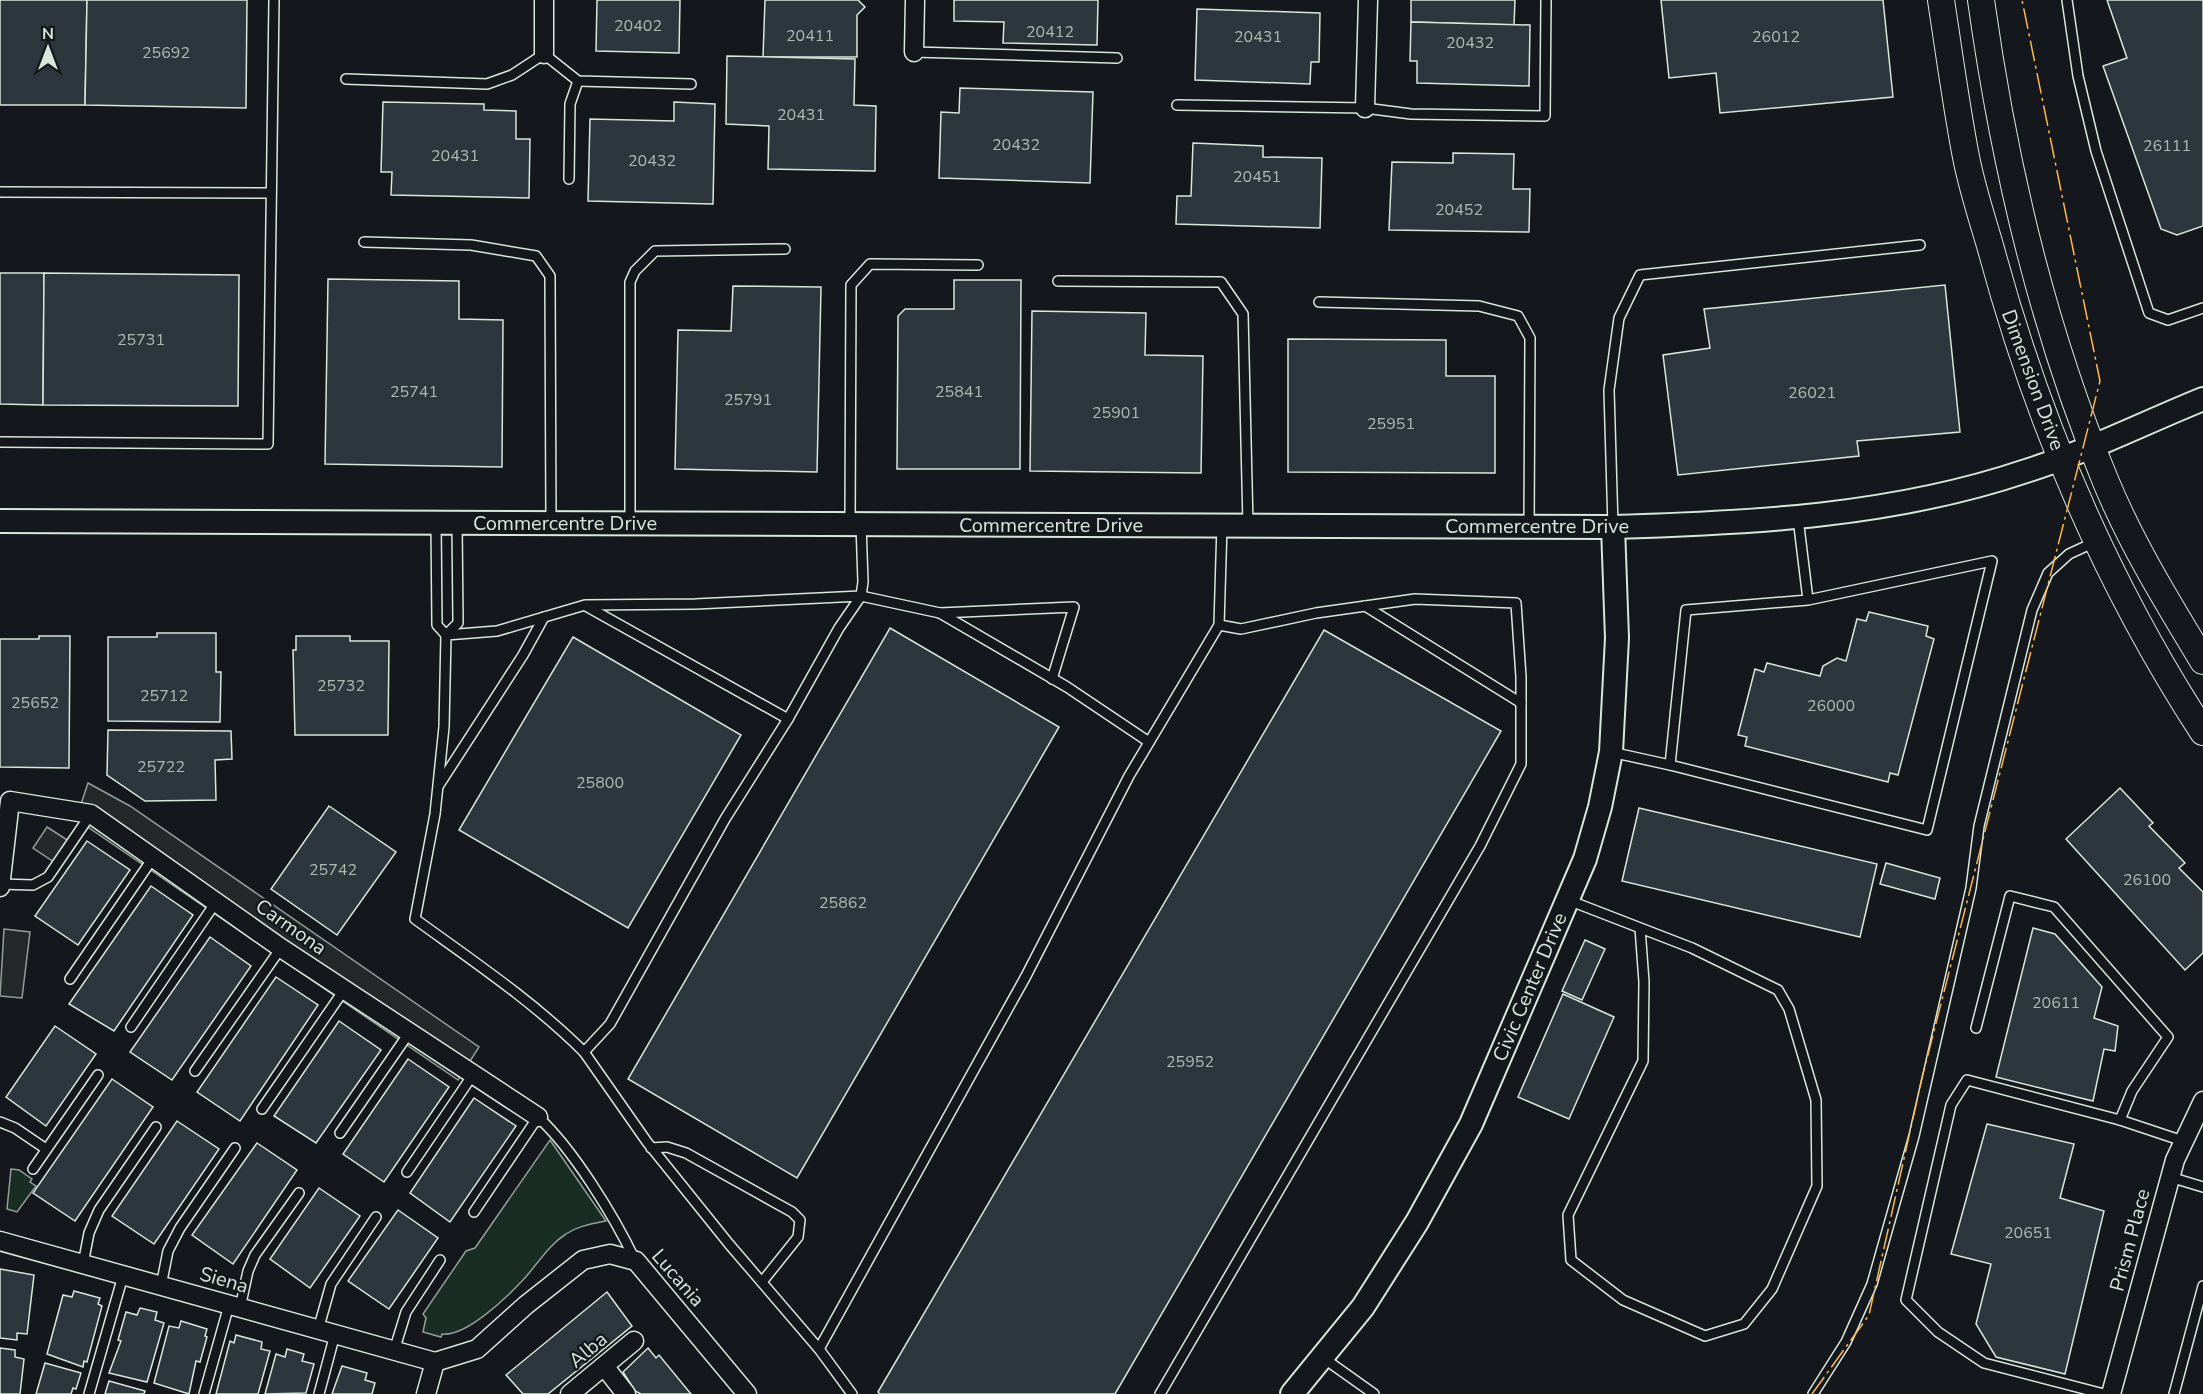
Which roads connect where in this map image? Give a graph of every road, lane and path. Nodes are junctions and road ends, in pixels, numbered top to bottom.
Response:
1 (274, 0) edge
2 (544, 0) edge
3 (915, 0) edge
4 (1368, 0) edge
5 (1546, 0) edge
6 (1941, 0) edge
7 (1981, 0) edge
8 (2067, 0) edge
9 (914, 52) joint
10 (544, 54) junction
11 (1117, 58) dead end
12 (346, 79) dead end
13 (578, 81) junction
14 (691, 84) dead end
15 (1177, 105) dead end
16 (1365, 108) junction
17 (569, 179) dead end
18 (0, 192) edge
19 (271, 193) junction
20 (363, 242) dead end
21 (1920, 245) dead end
22 (785, 249) dead end
23 (978, 265) dead end
24 (1058, 280) dead end
25 (1319, 302) dead end
26 (2203, 308) edge
27 (2203, 399) edge
28 (0, 442) edge
29 (2092, 445) junction
30 (2061, 459) junction
31 (1798, 518) junction
32 (0, 521) edge
33 (447, 522) junction
34 (551, 523) junction
35 (630, 523) junction
36 (855, 524) junction
37 (1222, 525) junction
38 (1248, 525) junction
39 (1529, 526) junction
40 (1613, 526) junction
41 (2096, 542) junction
42 (861, 596) junction
43 (1808, 600) junction
44 (585, 605) junction
45 (1365, 606) junction
46 (940, 613) junction
47 (544, 617) junction
48 (1219, 625) junction
49 (446, 635) junction
50 (2203, 662) edge
51 (1052, 679) junction
52 (1521, 703) junction
53 (789, 719) junction
54 (2203, 732) edge
55 (1149, 742) junction
56 (1611, 752) junction
57 (1670, 765) junction
58 (438, 788) junction
59 (91, 814) junction
60 (153, 858) junction
61 (0, 881) edge
62 (1568, 900) junction
63 (216, 902) junction
64 (1640, 928) junction
65 (281, 948) junction
66 (70, 980) dead end
67 (344, 990) junction
68 (131, 1027) dead end
69 (1976, 1028) dead end
70 (409, 1033) junction
71 (584, 1052) junction
72 (195, 1071) dead end
73 (98, 1075) dead end
74 (472, 1076) junction
75 (2203, 1101) edge
76 (262, 1109) dead end
77 (538, 1117) junction
78 (2120, 1120) junction
79 (0, 1122) edge
80 (156, 1127) dead end
81 (340, 1133) dead end
82 (2183, 1141) junction
83 (235, 1148) dead end
84 (651, 1148) junction
85 (46, 1149) junction
86 (33, 1169) dead end
87 (407, 1172) dead end
88 (2170, 1177) junction
89 (2203, 1187) edge
90 (299, 1192) dead end
91 (474, 1212) dead end
92 (376, 1217) dead end
93 (0, 1241) edge
94 (440, 1260) dead end
95 (636, 1261) junction
96 (83, 1264) junction
97 (123, 1276) junction
98 (762, 1282) junction
99 (161, 1286) junction
100 (2203, 1286) edge
101 (234, 1307) junction
102 (327, 1332) junction
103 (634, 1341) dead end
104 (819, 1349) junction
105 (394, 1351) junction
106 (1322, 1357) junction
107 (435, 1362) junction
108 (604, 1366) junction
109 (89, 1394) edge
110 (204, 1394) edge
111 (319, 1394) edge
112 (426, 1394) edge
113 (570, 1394) edge
114 (626, 1394) edge
115 (747, 1394) edge
116 (852, 1394) edge
117 (1160, 1394) edge
118 (1292, 1394) edge
119 (1374, 1394) edge
120 (1813, 1394) edge
121 (2104, 1394) edge
122 (2111, 1394) edge
123 (2174, 1394) edge

1 - 19 lane
2 - 10 street
3 - 9 street
4 - 16 street
5 - 16 lane
6 - 30 main road, Dimension Drive
7 - 29 main road, Dimension Drive
8 - 26 lane
9 - 11 lane
10 - 12 lane
10 - 13 lane
13 - 14 lane
13 - 17 lane
15 - 16 lane
18 - 19 lane
19 - 28 lane
20 - 34 lane
21 - 40 lane
22 - 35 lane
23 - 36 lane
24 - 38 lane
25 - 39 lane
27 - 29 street, Commercentre Drive
29 - 30 street, Commercentre Drive
29 - 50 main road, Dimension Drive
30 - 31 street, Commercentre Drive
30 - 41 main road, Dimension Drive
31 - 40 street, Commercentre Drive
31 - 43 lane
32 - 33 street, Commercentre Drive
33 - 34 street, Commercentre Drive
33 - 49 lane
33 - 49 lane
34 - 35 street, Commercentre Drive
35 - 36 street, Commercentre Drive
36 - 37 street, Commercentre Drive
36 - 42 lane
37 - 38 street, Commercentre Drive
37 - 48 lane
38 - 39 street, Commercentre Drive
39 - 40 street, Commercentre Drive
40 - 56 street, Civic Center Drive
41 - 54 main road, Dimension Drive
41 - 120 lane
42 - 44 lane
42 - 46 lane
42 - 53 lane
43 - 57 lane
43 - 57 lane
44 - 47 lane
44 - 53 lane
45 - 48 lane
45 - 52 lane
45 - 52 lane
46 - 51 lane
46 - 51 lane
47 - 49 lane
47 - 58 lane
48 - 55 lane
49 - 58 lane
51 - 55 lane
52 - 117 lane
53 - 71 lane
55 - 104 lane
56 - 57 lane
56 - 62 street, Civic Center Drive
58 - 71 lane
59 - 60 street, Carmona
59 - 61 lane
59 - 61 street, Carmona
60 - 63 street, Carmona
60 - 66 lane
62 - 64 lane
62 - 106 street, Civic Center Drive
63 - 65 street, Carmona
63 - 68 lane
64 - 64 lane
65 - 67 street, Carmona
65 - 72 lane
67 - 70 street, Carmona
67 - 76 lane
69 - 78 lane
70 - 74 street, Carmona
70 - 81 lane
71 - 84 lane
73 - 85 lane
74 - 77 street, Carmona
74 - 87 lane
75 - 82 street, Prism Place
77 - 91 lane
77 - 95 lane
78 - 82 lane
78 - 121 lane
79 - 85 lane
80 - 96 lane
82 - 88 street, Prism Place
83 - 99 lane
84 - 98 lane
84 - 98 lane
85 - 86 lane
88 - 89 lane
88 - 122 street, Prism Place
90 - 101 lane
92 - 102 lane
93 - 96 street, Siena
94 - 105 lane
95 - 107 street, Lucania
95 - 115 street, Lucania
96 - 97 street, Siena
97 - 99 street, Siena
97 - 109 lane
98 - 104 lane
99 - 101 street, Siena
100 - 123 lane
101 - 102 street, Siena
101 - 110 lane
102 - 105 street, Siena
102 - 111 lane
103 - 108 street, Alba
104 - 116 lane
105 - 107 street, Siena
106 - 118 street, Civic Center Drive
106 - 119 lane
107 - 112 street
108 - 113 street, Alba
108 - 114 street

